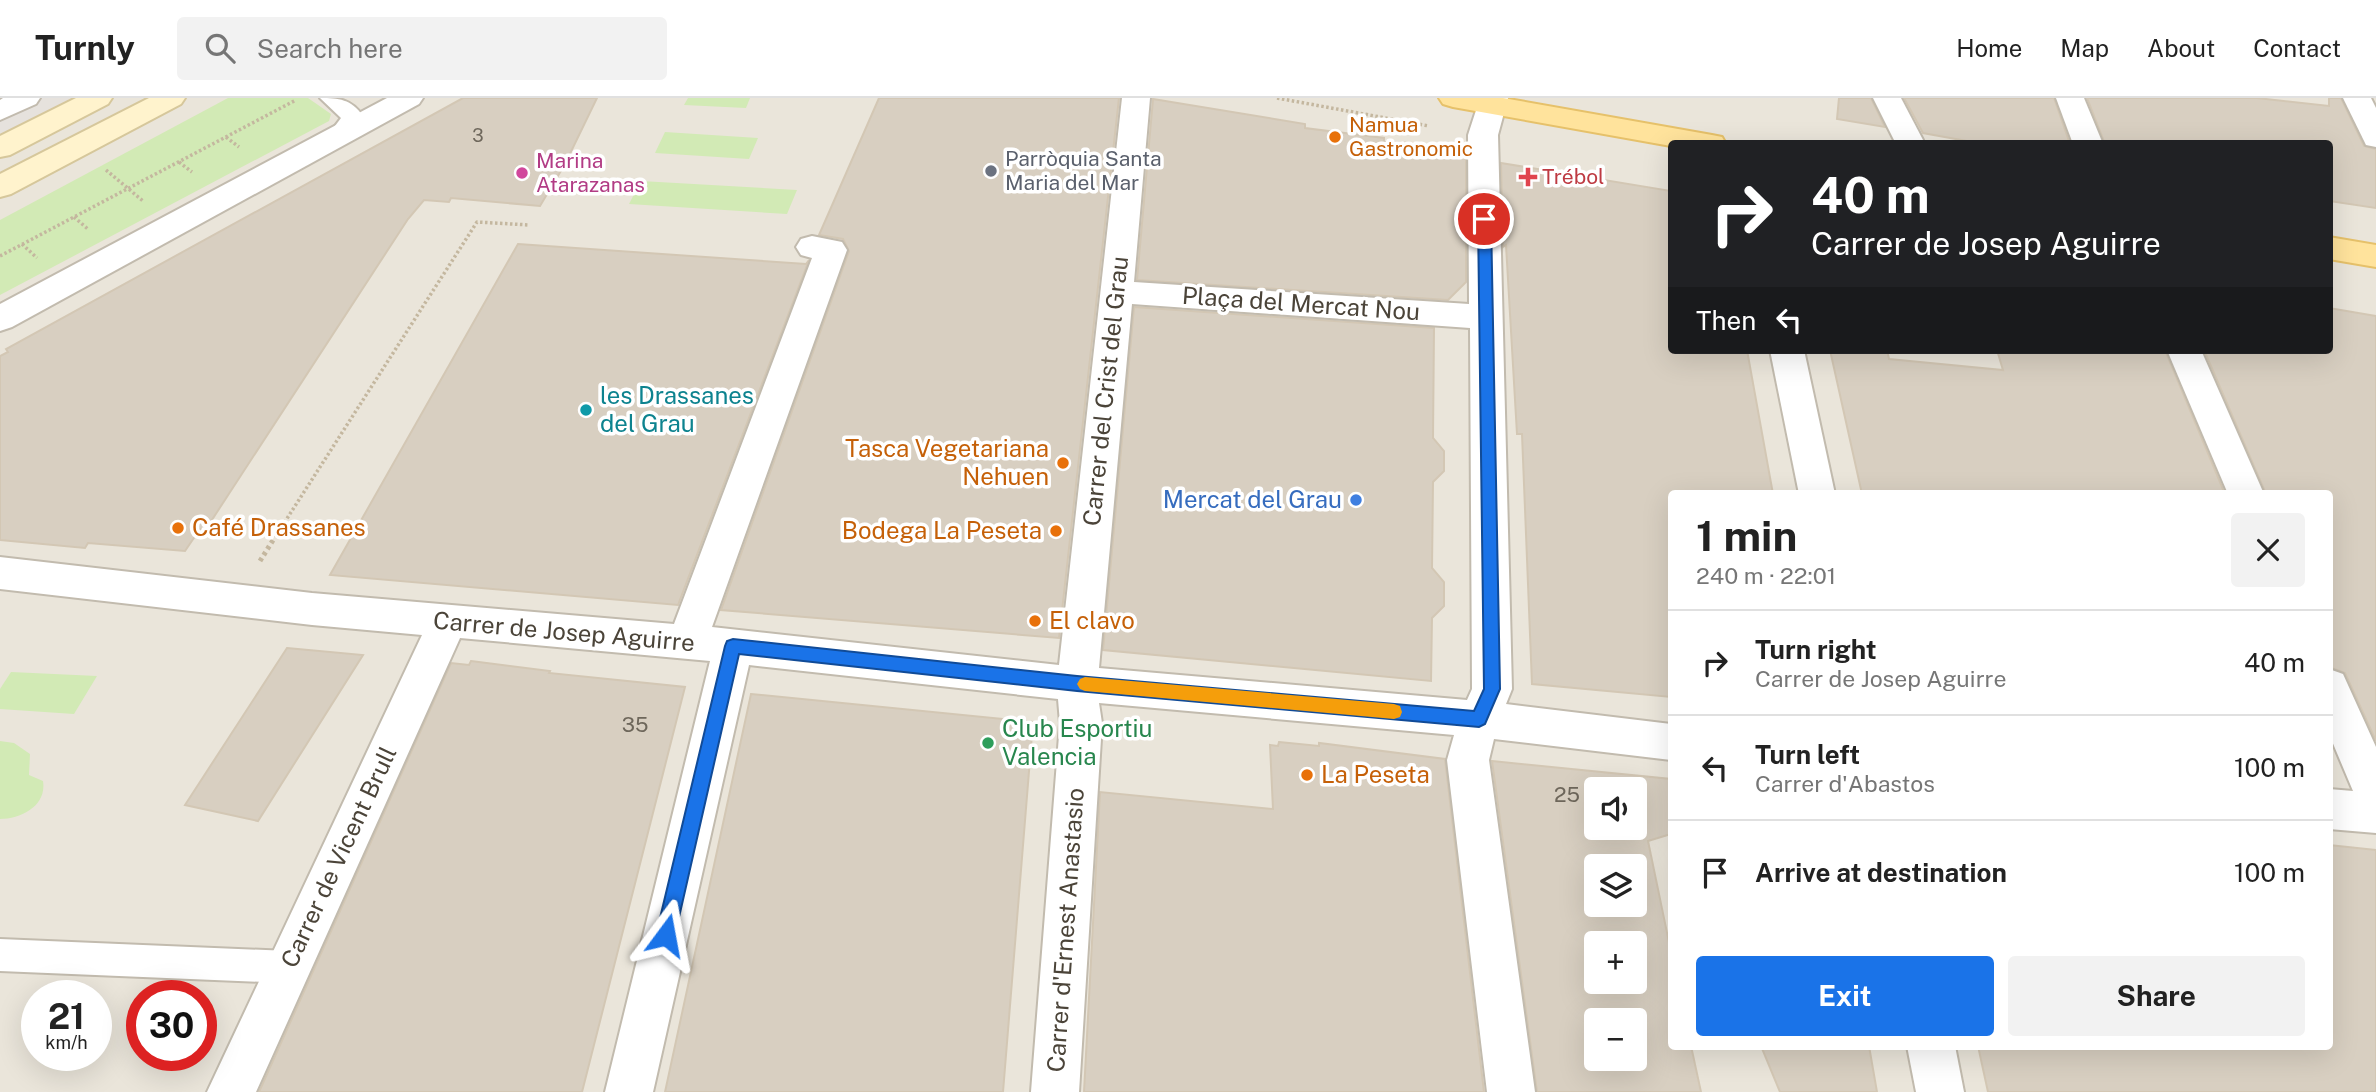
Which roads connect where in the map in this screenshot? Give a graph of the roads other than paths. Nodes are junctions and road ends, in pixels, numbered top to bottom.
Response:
1 (26, 98) edge
2 (98, 98) edge
3 (171, 98) edge
4 (330, 98) edge
5 (409, 98) edge
6 (1136, 98) edge
7 (1453, 98) edge
8 (1887, 98) edge
9 (2070, 98) edge
10 (2357, 98) edge
11 (1493, 101) edge
12 (0, 111) edge
13 (340, 134) junction
14 (2376, 138) edge
15 (1692, 140) edge
16 (1908, 140) dead end
17 (2086, 140) edge
18 (0, 148) edge
19 (0, 187) edge
20 (812, 247) dead end
21 (2333, 249) edge
22 (2376, 256) edge
23 (1116, 292) junction
24 (1486, 317) junction
25 (0, 319) edge
26 (1788, 354) edge
27 (2186, 354) edge
28 (1816, 490) edge
29 (2244, 490) edge
30 (0, 573) edge
31 (447, 623) junction
32 (687, 643) junction
33 (733, 646) junction
34 (1077, 684) junction
35 (2333, 695) edge
36 (1479, 719) junction
37 (1668, 742) edge
38 (2376, 795) edge
39 (2333, 808) edge
40 (2376, 813) edge
41 (0, 955) edge
42 (289, 967) junction
43 (1932, 1050) edge
44 (231, 1092) edge
45 (629, 1092) edge
46 (1055, 1092) edge
47 (1511, 1092) edge
48 (1940, 1092) edge

1 - 12 street
2 - 18 main road
3 - 19 main road
4 - 13 lane
5 - 13 street
6 - 23 street, Carrer del Crist del Grau
7 - 11 main road
8 - 16 street
9 - 17 street
10 - 14 street
11 - 15 main road
11 - 24 street
13 - 25 street
20 - 32 street
21 - 22 main road
23 - 24 street, Plaça del Mercat Nou
23 - 34 street, Carrer del Crist del Grau
24 - 36 street
26 - 28 street
27 - 29 street
30 - 31 street, Carrer de Josep Aguirre
31 - 32 street, Carrer de Josep Aguirre
31 - 42 street, Carrer de Vicent Brull
32 - 33 street, Carrer de Josep Aguirre
33 - 34 street, Carrer de Josep Aguirre
33 - 45 street
34 - 36 street, Carrer de Josep Aguirre
34 - 46 street, Carrer d'Ernest Anastasio
35 - 38 street
36 - 37 street, Carrer de Josep Aguirre
36 - 47 street
39 - 40 street
41 - 42 lane
42 - 44 street, Carrer de Vicent Brull
43 - 48 street

